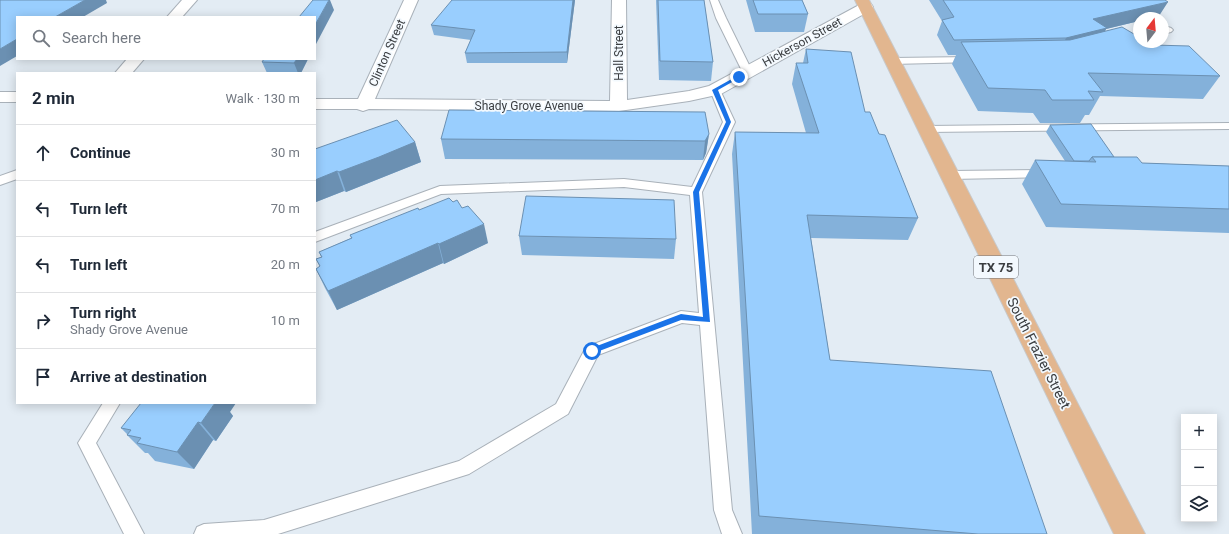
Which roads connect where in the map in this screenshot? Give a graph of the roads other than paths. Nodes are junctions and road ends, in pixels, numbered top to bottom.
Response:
1 (190, 0) edge
2 (411, 0) edge
3 (619, 0) edge
4 (714, 0) edge
5 (864, 4) edge
6 (175, 16) edge
7 (135, 60) edge
8 (979, 60) edge
9 (892, 61) junction
10 (124, 72) edge
11 (743, 75) junction
12 (715, 90) junction
13 (0, 97) edge
14 (16, 97) edge
15 (316, 104) edge
16 (363, 106) junction
17 (619, 106) junction
18 (1229, 126) edge
19 (927, 129) junction
20 (16, 174) edge
21 (1054, 174) edge
22 (950, 175) junction
23 (0, 180) edge
24 (696, 192) junction
25 (316, 237) edge
26 (707, 320) junction
27 (111, 404) edge
28 (134, 534) edge
29 (204, 534) edge
30 (732, 534) edge
31 (1130, 534) edge

1 - 6 street
2 - 16 street, Clinton Street
3 - 17 street, Hall Street
4 - 11 lane
5 - 9 main road, South Frazier Street / TX 75
5 - 11 street, Hickerson Street
7 - 10 street
8 - 9 lane
9 - 19 main road, South Frazier Street / TX 75
11 - 12 street, Shady Grove Avenue
12 - 17 street, Shady Grove Avenue
12 - 24 lane
13 - 14 street
15 - 16 street, Shady Grove Avenue
16 - 17 street, Shady Grove Avenue
18 - 19 lane
19 - 22 main road, South Frazier Street / TX 75
20 - 23 lane
21 - 22 lane
22 - 31 main road, South Frazier Street / TX 75
24 - 25 lane
24 - 26 lane
26 - 29 lane
26 - 30 lane
27 - 28 lane

